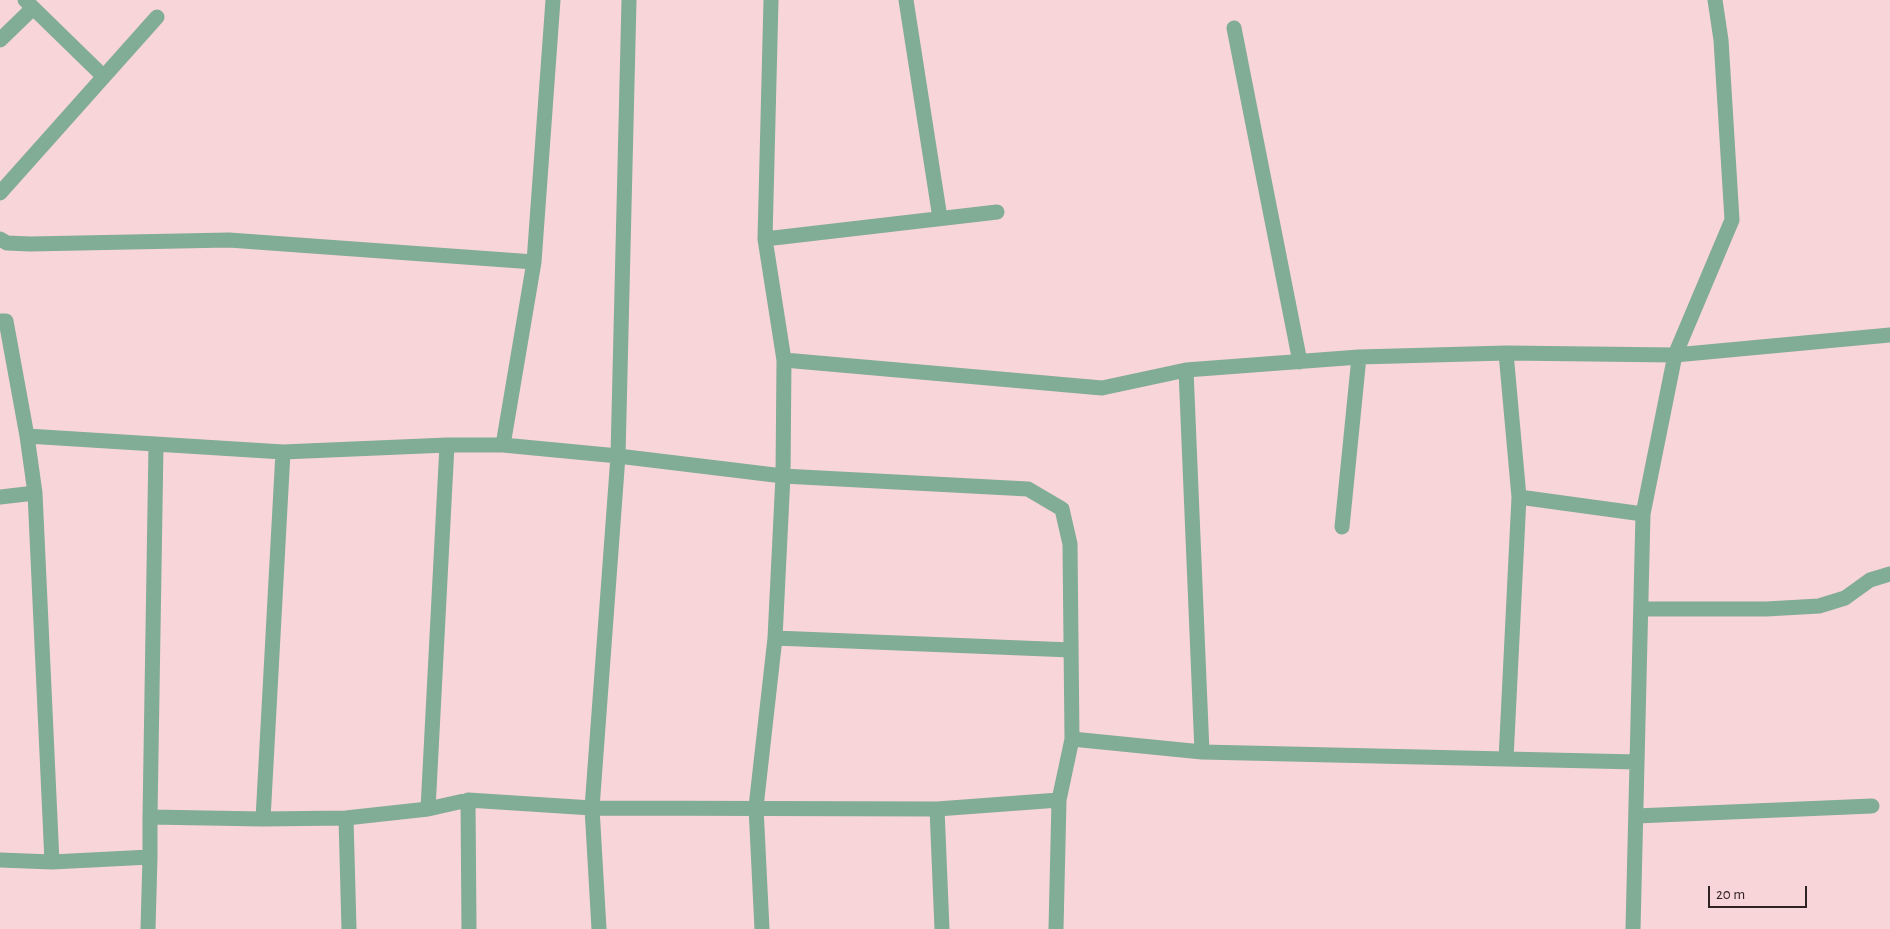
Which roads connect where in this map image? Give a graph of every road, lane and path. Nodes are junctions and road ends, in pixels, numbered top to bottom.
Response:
1 (553, 0) edge
2 (629, 0) edge
3 (771, 0) edge
4 (906, 0) edge
5 (1715, 0) edge
6 (29, 4) edge
7 (157, 17) dead end
8 (1234, 28) dead end
9 (0, 40) edge
10 (103, 76) junction
11 (0, 193) edge
12 (997, 212) dead end
13 (940, 218) junction
14 (0, 239) edge
15 (765, 239) junction
16 (534, 262) junction
17 (0, 321) edge
18 (1890, 335) edge
19 (1506, 353) junction
20 (1675, 355) junction
21 (1359, 357) junction
22 (784, 360) junction
23 (1300, 362) junction
24 (1186, 370) junction
25 (27, 436) junction
26 (156, 445) junction
27 (448, 445) junction
28 (502, 445) junction
29 (283, 452) junction
30 (618, 456) junction
31 (783, 476) junction
32 (35, 493) junction
33 (1519, 496) junction
34 (0, 497) edge
35 (1643, 514) junction
36 (1342, 527) dead end
37 (1890, 574) edge
38 (1641, 609) junction
39 (774, 638) junction
40 (1071, 650) junction
41 (1072, 739) junction
42 (1202, 752) junction
43 (1506, 758) junction
44 (1637, 762) junction
45 (468, 800) junction
46 (1059, 800) junction
47 (1872, 806) dead end
48 (756, 807) junction
49 (592, 808) junction
50 (428, 809) junction
51 (937, 809) junction
52 (150, 816) junction
53 (1636, 816) junction
54 (346, 818) junction
55 (264, 819) junction
56 (150, 857) junction
57 (0, 860) edge
58 (52, 862) junction
59 (148, 929) edge
60 (349, 929) edge
61 (469, 929) edge
62 (599, 929) edge
63 (762, 929) edge
64 (942, 929) edge
65 (1056, 929) edge
66 (1633, 929) edge

1 - 16 street
2 - 30 street
3 - 15 street
4 - 13 street
5 - 20 street
6 - 9 street
6 - 10 street
7 - 10 street
8 - 23 street
10 - 11 street
12 - 13 street
13 - 15 street
14 - 16 street
15 - 22 street
16 - 28 street
17 - 25 street
18 - 20 street
19 - 20 street
19 - 21 street
19 - 33 street
20 - 35 street
21 - 23 street
21 - 36 street
22 - 24 street
22 - 31 street
23 - 24 street
24 - 42 street
25 - 26 street
25 - 32 street
26 - 29 street
26 - 52 street
27 - 28 street
27 - 29 street
27 - 50 street
28 - 30 street
29 - 55 street
30 - 31 street
30 - 49 street
31 - 39 street
31 - 40 street
32 - 34 street
32 - 58 street
33 - 35 street
33 - 43 street
35 - 38 street
37 - 38 street
38 - 44 street
39 - 40 street
39 - 48 street
40 - 41 street
41 - 42 street
41 - 46 street
42 - 43 street
43 - 44 street
44 - 53 street
45 - 49 street
45 - 50 street
45 - 61 street
46 - 51 street
46 - 65 street
47 - 53 street
48 - 49 street
48 - 51 street
48 - 63 street
49 - 62 street
50 - 54 street
51 - 64 street
52 - 55 street
52 - 56 street
53 - 66 street
54 - 55 street
54 - 60 street
56 - 58 street
56 - 59 street
57 - 58 street

